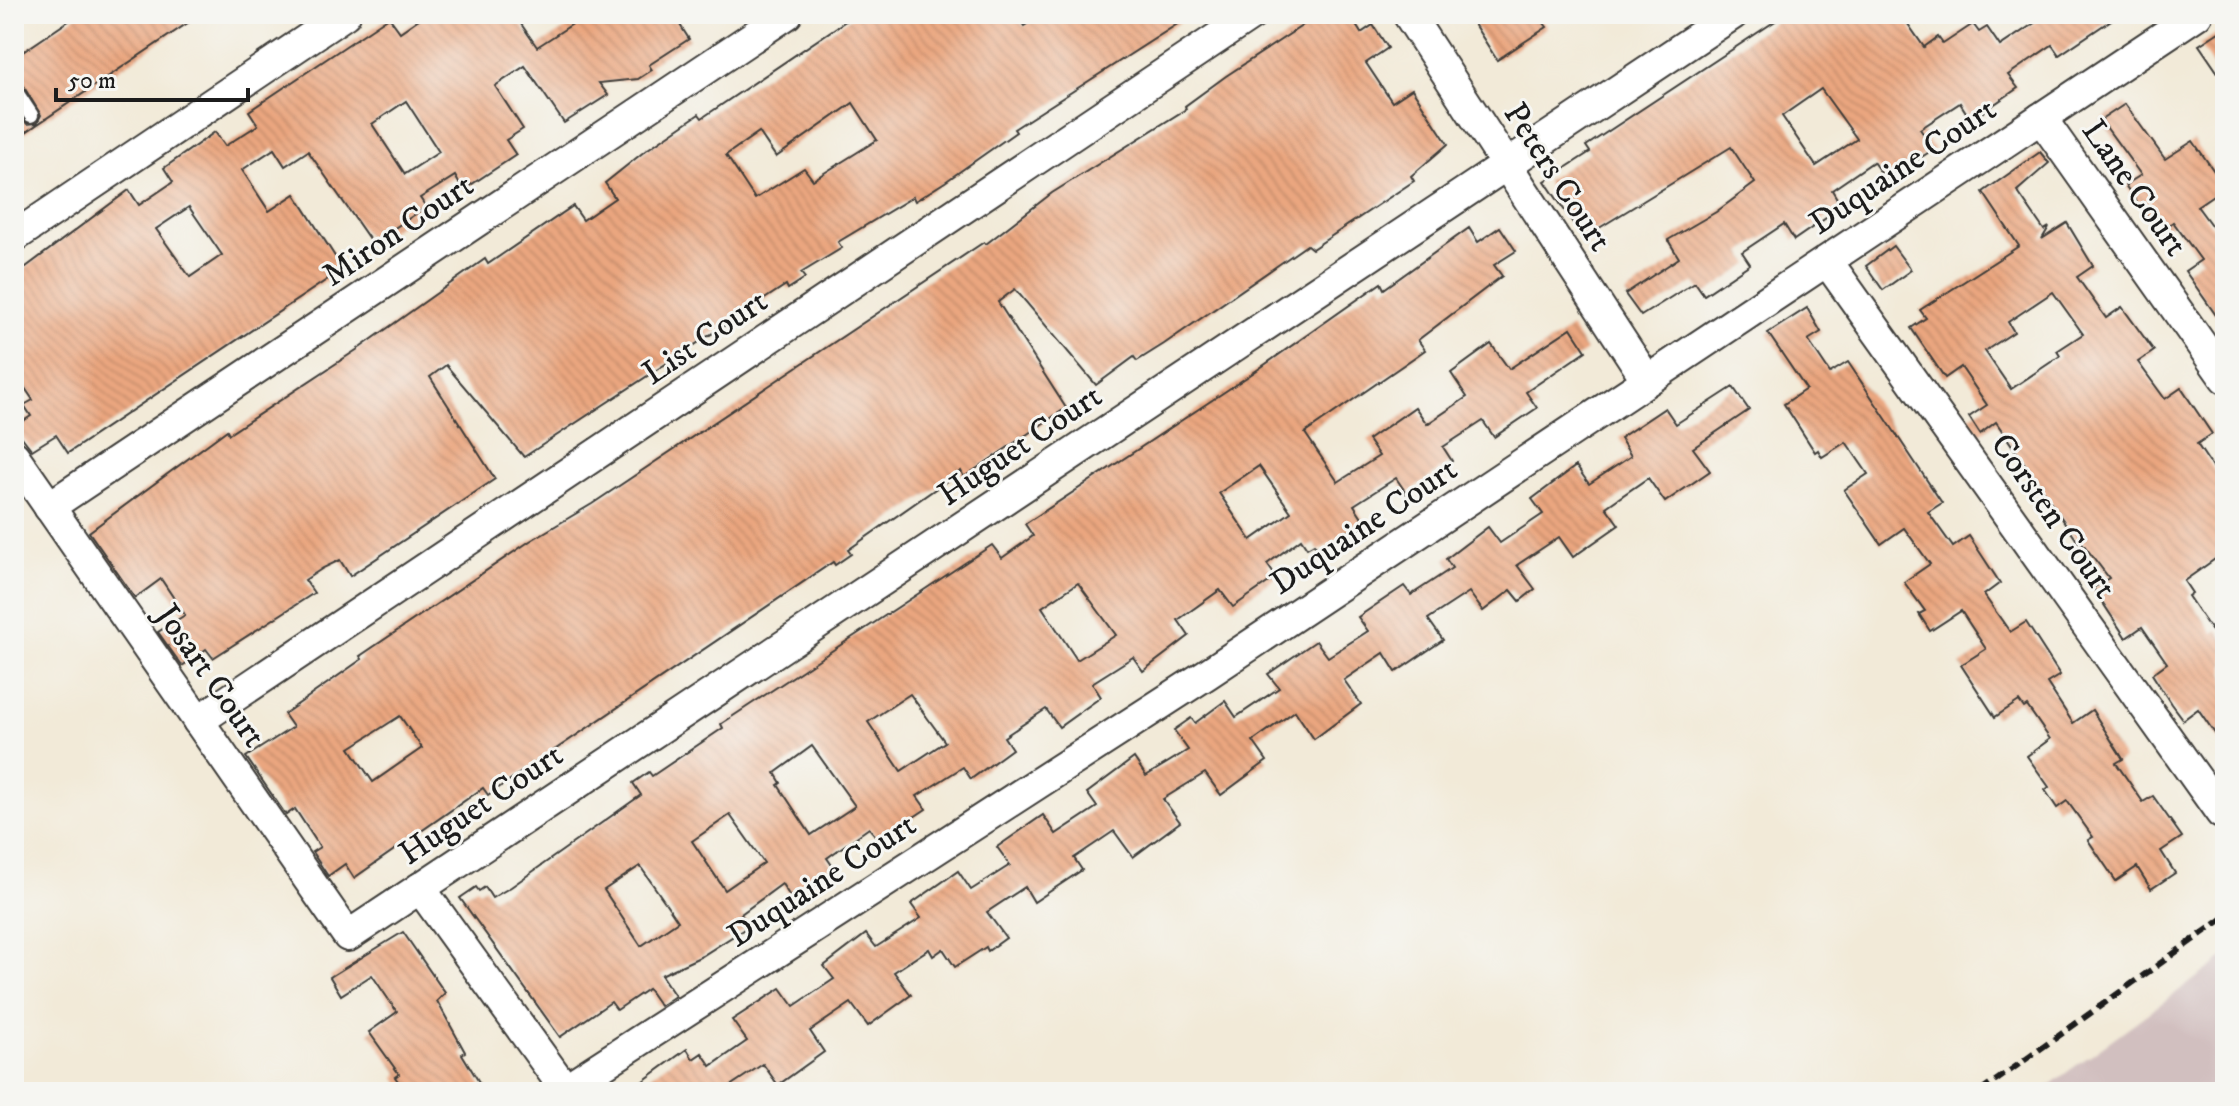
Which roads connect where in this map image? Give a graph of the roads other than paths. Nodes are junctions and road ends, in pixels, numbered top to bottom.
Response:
1 (345, 14) edge
2 (787, 14) edge
3 (1253, 14) edge
4 (1408, 14) edge
5 (1733, 14) edge
6 (2197, 14) edge
7 (14, 89) edge
8 (31, 115) dead end
9 (2041, 118) junction
10 (1506, 165) junction
11 (14, 237) edge
12 (1827, 261) junction
13 (2225, 378) edge
14 (1647, 380) junction
15 (14, 456) edge
16 (49, 507) junction
17 (198, 721) junction
18 (2223, 812) edge
19 (420, 888) junction
20 (348, 936) joint

1 - 11 street
2 - 16 street, Miron Court
3 - 17 street, List Court
4 - 10 street, Peters Court
5 - 10 street, Huguet Court
6 - 9 street, Duquaine Court
7 - 8 lane
9 - 12 street, Duquaine Court
9 - 13 street, Lane Court
10 - 14 street, Peters Court
10 - 19 street, Huguet Court
12 - 14 street, Duquaine Court
12 - 18 street, Corsten Court
14 - 19 street, Duquaine Court
15 - 16 street, Josart Court
16 - 17 street, Josart Court
17 - 20 street, Josart Court
19 - 20 street, Huguet Court

